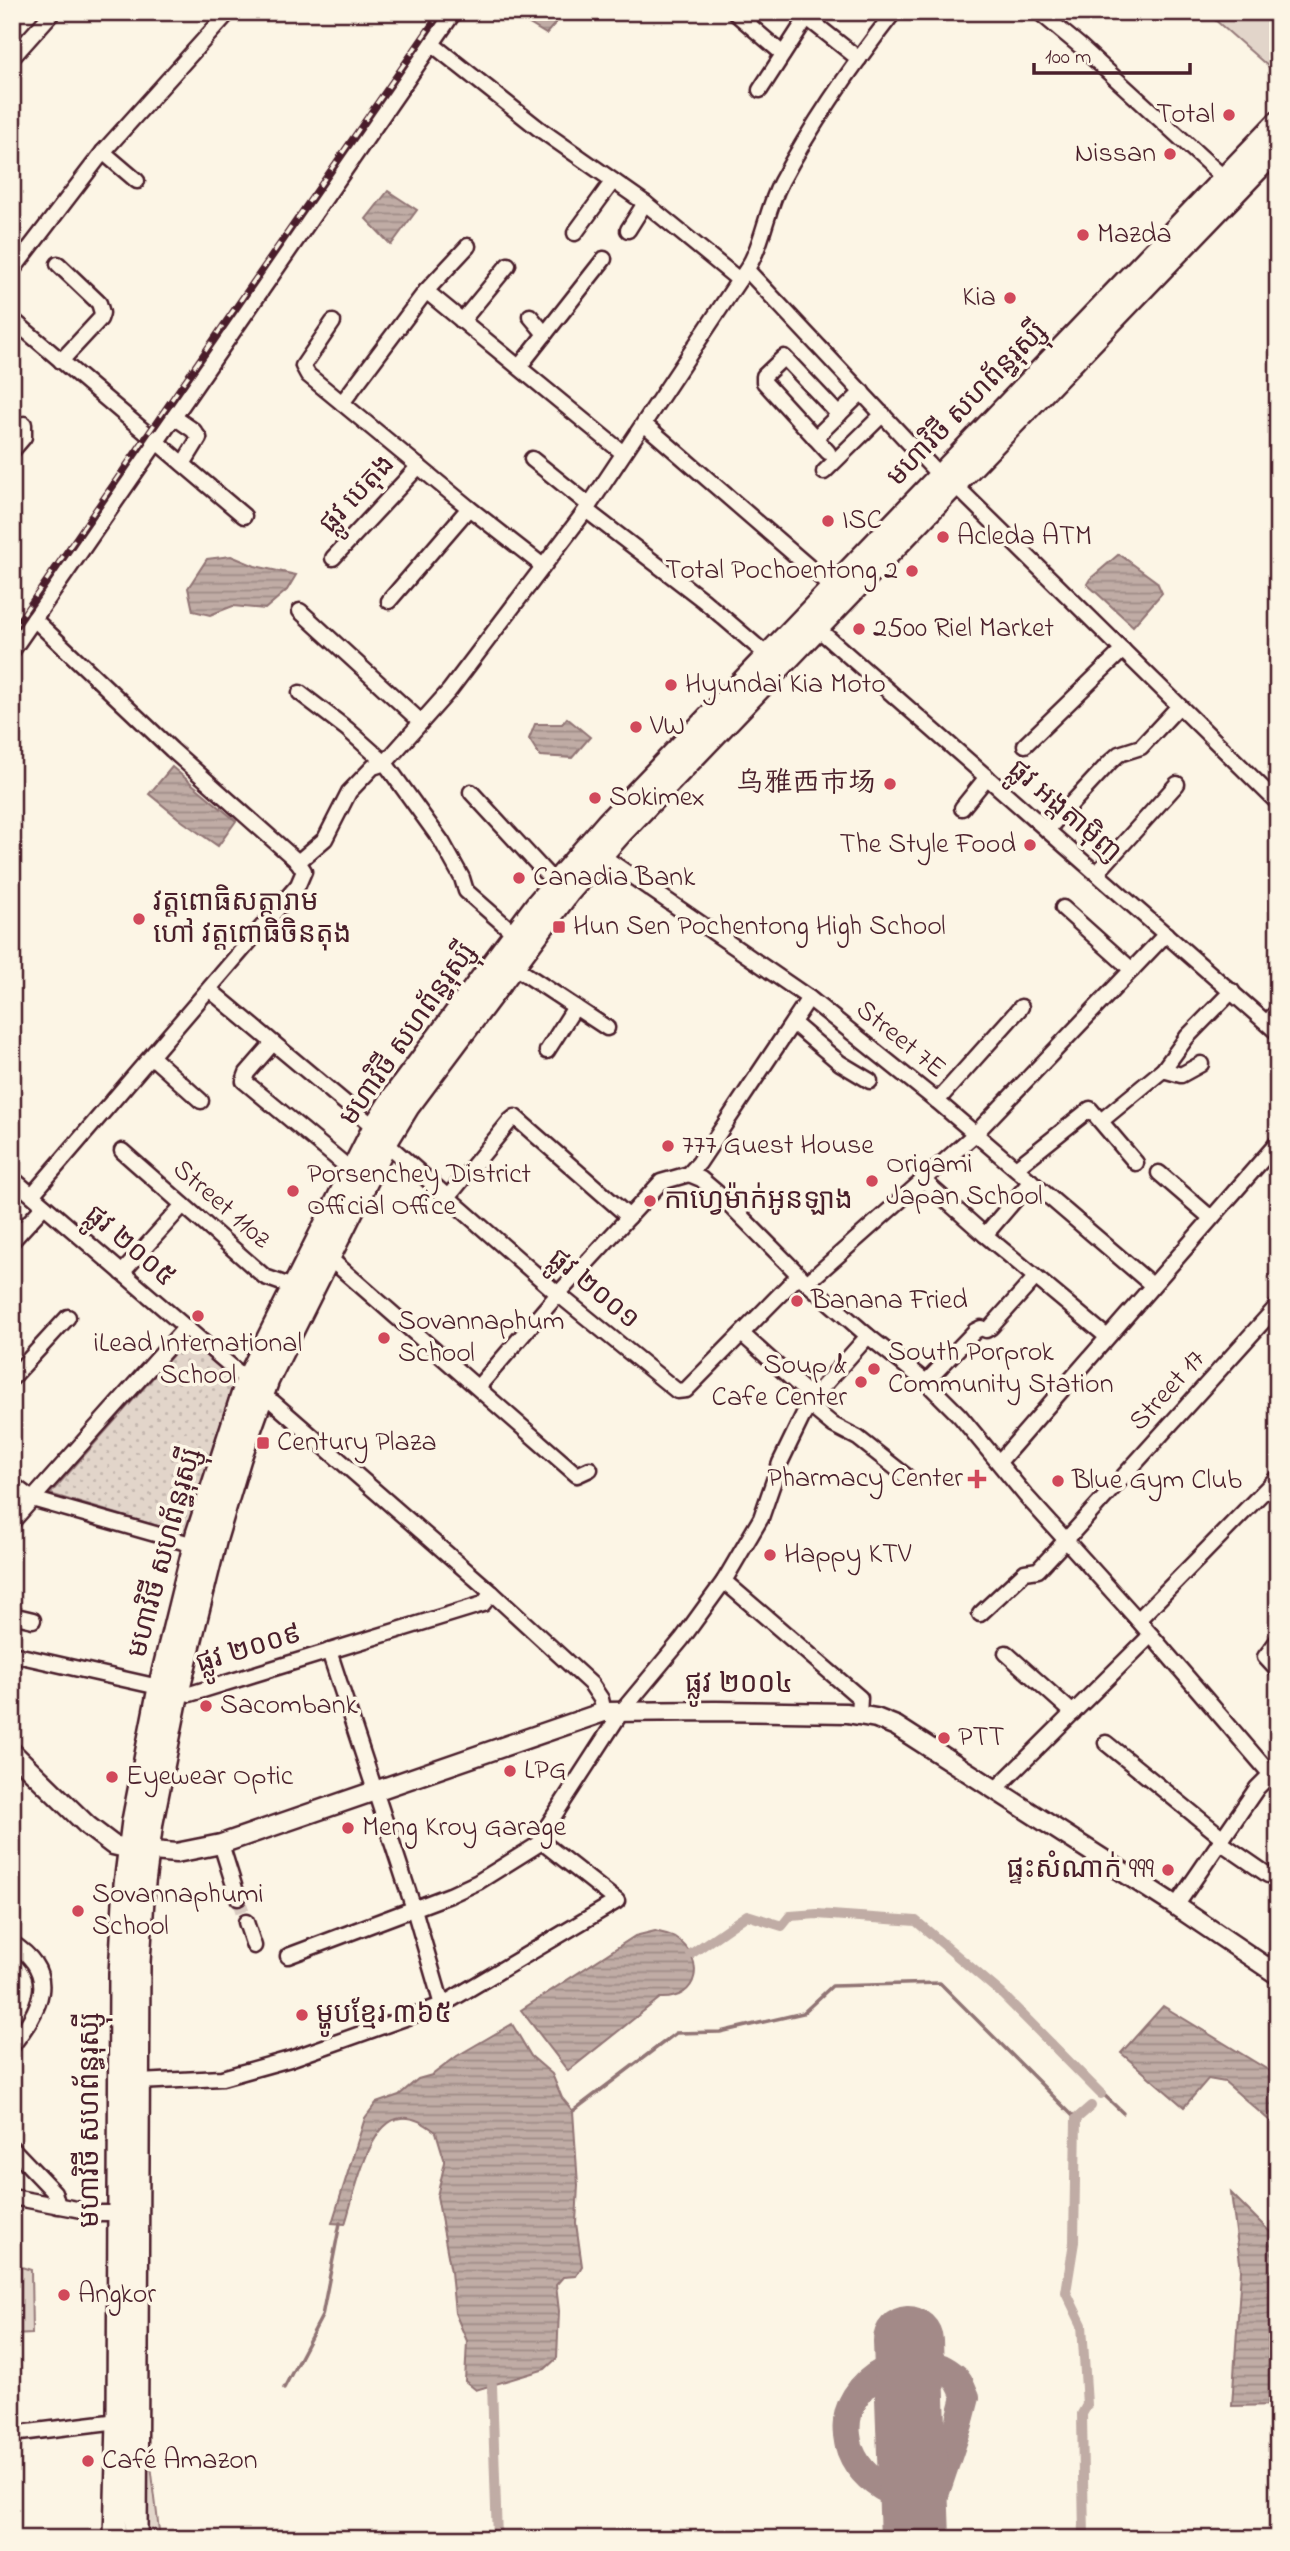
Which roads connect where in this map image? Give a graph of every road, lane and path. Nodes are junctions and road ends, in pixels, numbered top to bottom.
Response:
1 (53, 12) edge
2 (229, 12) edge
3 (454, 12) edge
4 (734, 12) edge
5 (894, 12) edge
6 (1039, 12) edge
7 (807, 15) edge
8 (432, 44) junction
9 (783, 54) junction
10 (12, 58) edge
11 (859, 59) junction
12 (760, 90) dead end
13 (1276, 126) edge
14 (1278, 148) edge
15 (103, 152) junction
16 (1224, 178) junction
17 (137, 181) dead end
18 (613, 181) junction
19 (645, 204) junction
20 (628, 230) dead end
21 (575, 233) dead end
22 (468, 246) dead end
23 (604, 259) dead end
24 (58, 264) dead end
25 (508, 265) dead end
26 (12, 271) edge
27 (743, 275) junction
28 (426, 291) junction
29 (530, 316) dead end
30 (12, 319) edge
31 (462, 321) junction
32 (332, 322) dead end
33 (545, 334) junction
34 (61, 361) junction
35 (519, 367) junction
36 (862, 392) junction
37 (342, 402) junction
38 (883, 414) junction
39 (839, 415) junction
40 (174, 418) junction
41 (644, 424) junction
42 (24, 425) dead end
43 (815, 438) junction
44 (157, 442) junction
45 (12, 451) edge
46 (828, 452) dead end
47 (623, 453) junction
48 (532, 460) dead end
49 (183, 464) junction
50 (419, 466) junction
51 (824, 472) dead end
52 (947, 480) junction
53 (587, 507) junction
54 (469, 508) junction
55 (244, 516) dead end
56 (332, 558) dead end
57 (543, 566) junction
58 (832, 587) junction
59 (389, 601) dead end
60 (300, 611) dead end
61 (34, 619) junction
62 (817, 628) junction
63 (1123, 650) junction
64 (12, 651) edge
65 (767, 655) junction
66 (300, 693) dead end
67 (1179, 706) junction
68 (718, 719) junction
69 (421, 722) junction
70 (1025, 745) dead end
71 (385, 763) junction
72 (988, 777) junction
73 (1177, 783) dead end
74 (471, 792) dead end
75 (1277, 800) edge
76 (962, 808) dead end
77 (1047, 830) junction
78 (601, 855) junction
79 (298, 862) junction
80 (1097, 873) junction
81 (554, 882) junction
82 (1063, 908) dead end
83 (543, 911) junction
84 (514, 934) junction
85 (1166, 934) junction
86 (513, 966) junction
87 (1132, 970) junction
88 (210, 990) junction
89 (1232, 991) junction
90 (809, 998) junction
91 (575, 1007) junction
92 (1021, 1007) dead end
93 (1278, 1010) edge
94 (793, 1023) junction
95 (1273, 1027) edge
96 (607, 1028) dead end
97 (273, 1043) junction
98 (547, 1051) dead end
99 (152, 1057) junction
100 (1200, 1065) dead end
101 (1163, 1070) junction
102 (870, 1081) dead end
103 (201, 1101) dead end
104 (937, 1101) junction
105 (1101, 1121) junction
106 (975, 1134) junction
107 (380, 1135) junction
108 (1278, 1142) edge
109 (121, 1151) dead end
110 (1136, 1163) dead end
111 (1016, 1168) junction
112 (351, 1170) junction
113 (1159, 1173) dead end
114 (689, 1174) junction
115 (12, 1178) edge
116 (922, 1179) junction
117 (1031, 1181) junction
118 (32, 1195) junction
119 (449, 1197) junction
120 (183, 1205) junction
121 (44, 1206) junction
122 (629, 1217) junction
123 (1211, 1218) junction
124 (985, 1235) junction
125 (12, 1241) edge
126 (328, 1257) junction
127 (122, 1273) junction
128 (1035, 1278) junction
129 (803, 1279) junction
130 (1152, 1285) junction
131 (293, 1287) junction
132 (558, 1294) junction
133 (1278, 1305) edge
134 (68, 1317) dead end
135 (185, 1328) junction
136 (742, 1334) junction
137 (868, 1336) junction
138 (1106, 1336) junction
139 (12, 1378) edge
140 (247, 1380) junction
141 (926, 1382) junction
142 (478, 1387) junction
143 (262, 1397) junction
144 (811, 1401) junction
145 (999, 1462) junction
146 (590, 1469) dead end
147 (906, 1476) dead end
148 (1278, 1477) edge
149 (12, 1484) edge
150 (32, 1499) junction
151 (12, 1522) edge
152 (1066, 1540) junction
153 (194, 1545) junction
154 (724, 1581) junction
155 (492, 1593) junction
156 (980, 1614) dead end
157 (12, 1615) edge
158 (33, 1620) dead end
159 (1138, 1620) junction
160 (1151, 1635) junction
161 (1278, 1640) edge
162 (328, 1651) junction
163 (1006, 1653) dead end
164 (12, 1654) edge
165 (1278, 1671) edge
166 (169, 1690) junction
167 (613, 1712) junction
168 (1073, 1713) junction
169 (859, 1714) junction
170 (1106, 1743) dead end
171 (12, 1752) edge
172 (1274, 1779) edge
173 (373, 1790) junction
174 (995, 1790) junction
175 (1222, 1840) junction
176 (542, 1842) junction
177 (221, 1844) junction
178 (139, 1850) junction
179 (1268, 1875) dead end
180 (238, 1898) tunnel mouth
181 (1176, 1906) junction
182 (414, 1909) junction
183 (246, 1922) tunnel mouth
184 (12, 1943) edge
185 (254, 1946) dead end
186 (288, 1956) dead end
187 (1278, 1975) edge
188 (442, 2005) junction
189 (12, 2046) edge
190 (138, 2082) junction
191 (12, 2148) edge
192 (12, 2197) edge
193 (58, 2206) junction
194 (128, 2213) junction
195 (128, 2421) junction
196 (12, 2434) edge
197 (115, 2539) edge
198 (136, 2539) edge

1 - 10 street
2 - 15 street
3 - 8 street
4 - 9 street
5 - 11 street
6 - 16 street
7 - 9 street
7 - 11 street
8 - 18 street
8 - 40 street
9 - 12 street
11 - 27 street
13 - 16 highway, មហាវិថី សហព័ន្ធរុស្ស៊ី
14 - 52 highway, មហាវិថី សហព័ន្ធរុស្ស៊ី
15 - 17 street
15 - 26 street
16 - 52 highway, មហាវិថី សហព័ន្ធរុស្ស៊ី
18 - 19 street
18 - 21 street
19 - 20 street
19 - 27 street
22 - 28 street
23 - 33 street
24 - 34 street
25 - 31 street
27 - 36 street
27 - 41 street
28 - 31 street
28 - 37 street
29 - 33 street
30 - 34 street
31 - 35 street
32 - 37 street
33 - 35 street
34 - 44 street
35 - 47 street
36 - 38 street
36 - 39 street
37 - 50 street
38 - 51 street
38 - 52 street
39 - 43 street
39 - 43 street
40 - 44 street
40 - 49 street
41 - 47 street
41 - 58 street
42 - 45 street
43 - 46 street
44 - 49 street
44 - 61 street
47 - 53 street
48 - 53 street
49 - 55 street
50 - 54 street
50 - 56 street, ផ្លូវ បេតុង
52 - 58 highway, មហាវិថី សហព័ន្ធរុស្ស៊ី
52 - 62 highway, មហាវិថី សហព័ន្ធរុស្ស៊ី
52 - 63 street
53 - 57 street
53 - 65 street
54 - 57 street
54 - 59 street
57 - 69 street
58 - 65 highway, មហាវិថី សហព័ន្ធរុស្ស៊ី
60 - 69 street
61 - 64 street
61 - 79 street
62 - 68 highway, មហាវិថី សហព័ន្ធរុស្ស៊ី
62 - 72 street, ផ្លូវ អង្តតាម៉ិញ
63 - 67 street
63 - 70 street
65 - 68 highway, មហាវិថី សហព័ន្ធរុស្ស៊ី
66 - 71 street
67 - 75 street
67 - 77 street
68 - 78 highway, មហាវិថី សហព័ន្ធរុស្ស៊ី
68 - 81 highway, មហាវិថី សហព័ន្ធរុស្ស៊ី
69 - 71 street
71 - 79 street
71 - 84 street
72 - 76 street
72 - 77 street, ផ្លូវ អង្តតាម៉ិញ
73 - 80 street
74 - 81 street
77 - 80 street, ផ្លូវ អង្តតាម៉ិញ
78 - 83 highway, មហាវិថី សហព័ន្ធរុស្ស៊ី
78 - 90 street, Street 7E
79 - 88 street
80 - 85 street, ផ្លូវ អង្តតាម៉ិញ
81 - 83 highway, មហាវិថី សហព័ន្ធរុស្ស៊ី
82 - 87 street
83 - 84 highway, មហាវិថី សហព័ន្ធរុស្ស៊ី
83 - 86 highway, មហាវិថី សហព័ន្ធរុស្ស៊ី
84 - 107 highway, មហាវិថី សហព័ន្ធរុស្ស៊ី
85 - 87 street
85 - 89 street, ផ្លូវ អង្តតាម៉ិញ
86 - 91 street
86 - 107 highway, មហាវិថី សហព័ន្ធរុស្ស៊ី
87 - 106 street
88 - 97 street, ផ្លូវ ២០០១
88 - 99 street
89 - 95 street, ផ្លូវ អង្តតាម៉ិញ
89 - 101 street
90 - 94 street
90 - 104 street, Street 7E
91 - 96 street
91 - 98 street
92 - 104 street
93 - 95 street
94 - 102 street
94 - 114 street
97 - 107 street, ផ្លូវ ២០០១
97 - 112 street
99 - 103 street
99 - 118 street
100 - 101 street
101 - 105 street
104 - 106 street, Street 7E
105 - 110 street
105 - 111 street
106 - 111 street, Street 7E
106 - 116 street
107 - 112 highway, មហាវិថី សហព័ន្ធរុស្ស៊ី
107 - 119 street, ផ្លូវ ២០០១
107 - 126 highway, មហាវិថី សហព័ន្ធរុស្ស៊ី
108 - 123 street
109 - 120 street, Street 110z
111 - 117 street, Street 7E
112 - 131 highway, មហាវិថី សហព័ន្ធរុស្ស៊ី
113 - 123 street
114 - 122 street
114 - 129 street
115 - 118 street, ផ្លូវ ២០០៥
116 - 124 street
116 - 129 street
117 - 124 street
117 - 130 street, Street 7E
118 - 121 street, ផ្លូវ ២០០៥
119 - 122 street
119 - 132 street, ផ្លូវ ២០០១
120 - 127 street
120 - 131 street, Street 110z
121 - 125 street
121 - 127 street, ផ្លូវ ២០០៥
122 - 132 street
123 - 130 street
124 - 128 street
126 - 142 street
126 - 143 highway, មហាវិថី សហព័ន្ធរុស្ស៊ី
127 - 135 street, ផ្លូវ ២០០៥
128 - 138 street
128 - 141 street
129 - 136 street
129 - 137 street
130 - 138 street
131 - 140 highway, មហាវិថី សហព័ន្ធរុស្ស៊ី
132 - 136 street, ផ្លូវ ២០០១
132 - 142 street
133 - 152 street, Street 17
134 - 139 street
135 - 140 street, ផ្លូវ ២០០៥
135 - 150 street
136 - 144 street
137 - 141 street
137 - 144 street
138 - 145 street
140 - 153 highway, មហាវិថី សហព័ន្ធរុស្ស៊ី
141 - 145 street
142 - 146 street
143 - 155 street
143 - 166 highway, មហាវិថី សហព័ន្ធរុស្ស៊ី
144 - 147 street
144 - 154 street
145 - 152 street
148 - 159 street
149 - 150 street
150 - 151 street
150 - 153 street
152 - 156 street, Street 17
152 - 159 street
153 - 166 highway, មហាវិថី សហព័ន្ធរុស្ស៊ី
154 - 167 street
154 - 169 street
155 - 162 street, ផ្លូវ ២០០៩
155 - 167 street
157 - 158 street
159 - 160 street
160 - 168 street
160 - 172 street
161 - 165 street
162 - 166 street, ផ្លូវ ២០០៩
162 - 173 street
163 - 168 street
164 - 166 street, ផ្លូវ ២០០៩
166 - 178 highway, មហាវិថី សហព័ន្ធរុស្ស៊ី
167 - 169 main road, ផ្លូវ ២០០៤
167 - 173 main road, ផ្លូវ ២០០៤
167 - 176 street
168 - 174 street
169 - 174 main road, ផ្លូវ ២០០៤
170 - 175 street
171 - 178 main road
172 - 175 street
173 - 177 main road, ផ្លូវ ២០០៤
173 - 182 street
174 - 181 main road, ផ្លូវ ២០០៤
175 - 179 street
175 - 181 street
176 - 182 street
176 - 188 street
177 - 178 main road, ផ្លូវ ២០០៤
177 - 180 street
178 - 190 highway, មហាវិថី សហព័ន្ធរុស្ស៊ី
178 - 194 highway, មហាវិថី សហព័ន្ធរុស្ស៊ី
181 - 187 main road, ផ្លូវ ២០០៤
182 - 186 street
182 - 188 street
183 - 185 street
184 - 189 street
188 - 190 street
190 - 194 highway, មហាវិថី សហព័ន្ធរុស្ស៊ី
191 - 193 street
192 - 193 street
193 - 194 street
194 - 195 highway, មហាវិថី សហព័ន្ធរុស្ស៊ី
195 - 196 street
195 - 197 highway, មហាវិថី សហព័ន្ធរុស្ស៊ី
195 - 198 highway, មហាវិថី សហព័ន្ធរុស្ស៊ី

